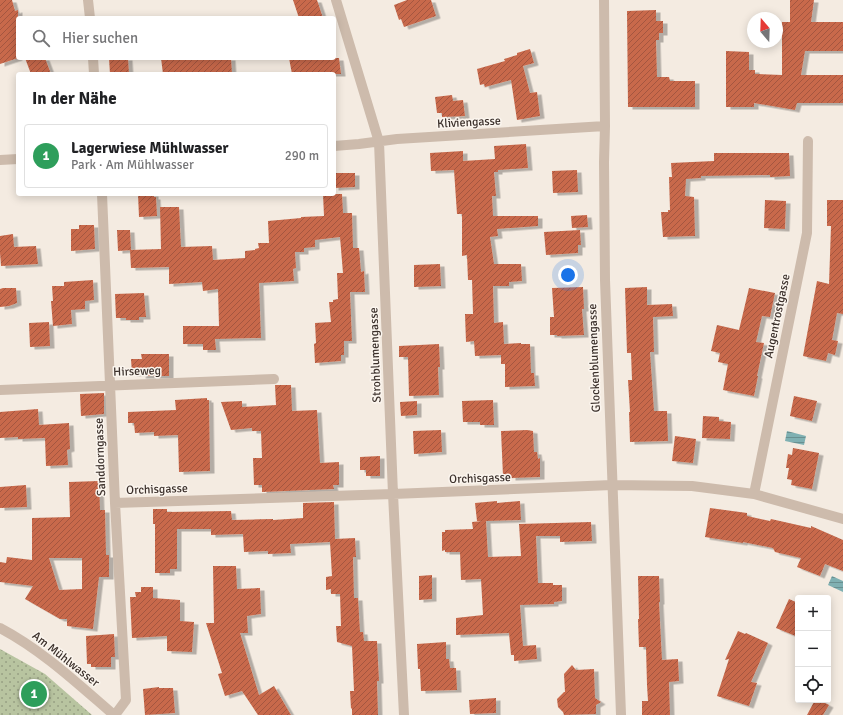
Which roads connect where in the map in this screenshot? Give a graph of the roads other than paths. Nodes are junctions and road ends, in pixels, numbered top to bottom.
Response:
1 (88, 0) edge
2 (336, 0) edge
3 (604, 0) edge
4 (90, 16) edge
5 (93, 60) edge
6 (94, 72) edge
7 (605, 126) junction
8 (808, 141) dead end
9 (379, 142) junction
10 (336, 146) edge
11 (16, 159) edge
12 (0, 160) edge
13 (102, 196) edge
14 (274, 379) dead end
15 (110, 385) junction
16 (0, 390) edge
17 (612, 485) junction
18 (393, 494) junction
19 (754, 494) junction
20 (115, 503) junction
21 (843, 519) edge
22 (0, 628) edge
23 (115, 715) edge
24 (404, 715) edge
25 (621, 715) edge

1 - 4 street
2 - 9 street, Strohblumengasse
3 - 7 street, Glockenblumengasse
5 - 6 street
7 - 9 street, Kliviengasse
7 - 17 street, Glockenblumengasse
8 - 19 street, Augentrostgasse
9 - 10 street, Kliviengasse
9 - 18 street, Strohblumengasse
11 - 12 street
13 - 15 street, Sanddorngasse
14 - 15 street, Hirseweg
15 - 16 street, Hirseweg
15 - 20 street, Sanddorngasse
17 - 18 street, Orchisgasse
17 - 19 street, Orchisgasse
17 - 25 street, Glockenblumengasse
18 - 20 street, Orchisgasse
18 - 24 street, Strohblumengasse
19 - 21 street, Orchisgasse
20 - 23 street, Sanddorngasse
22 - 23 street, Am Mühlwasser

